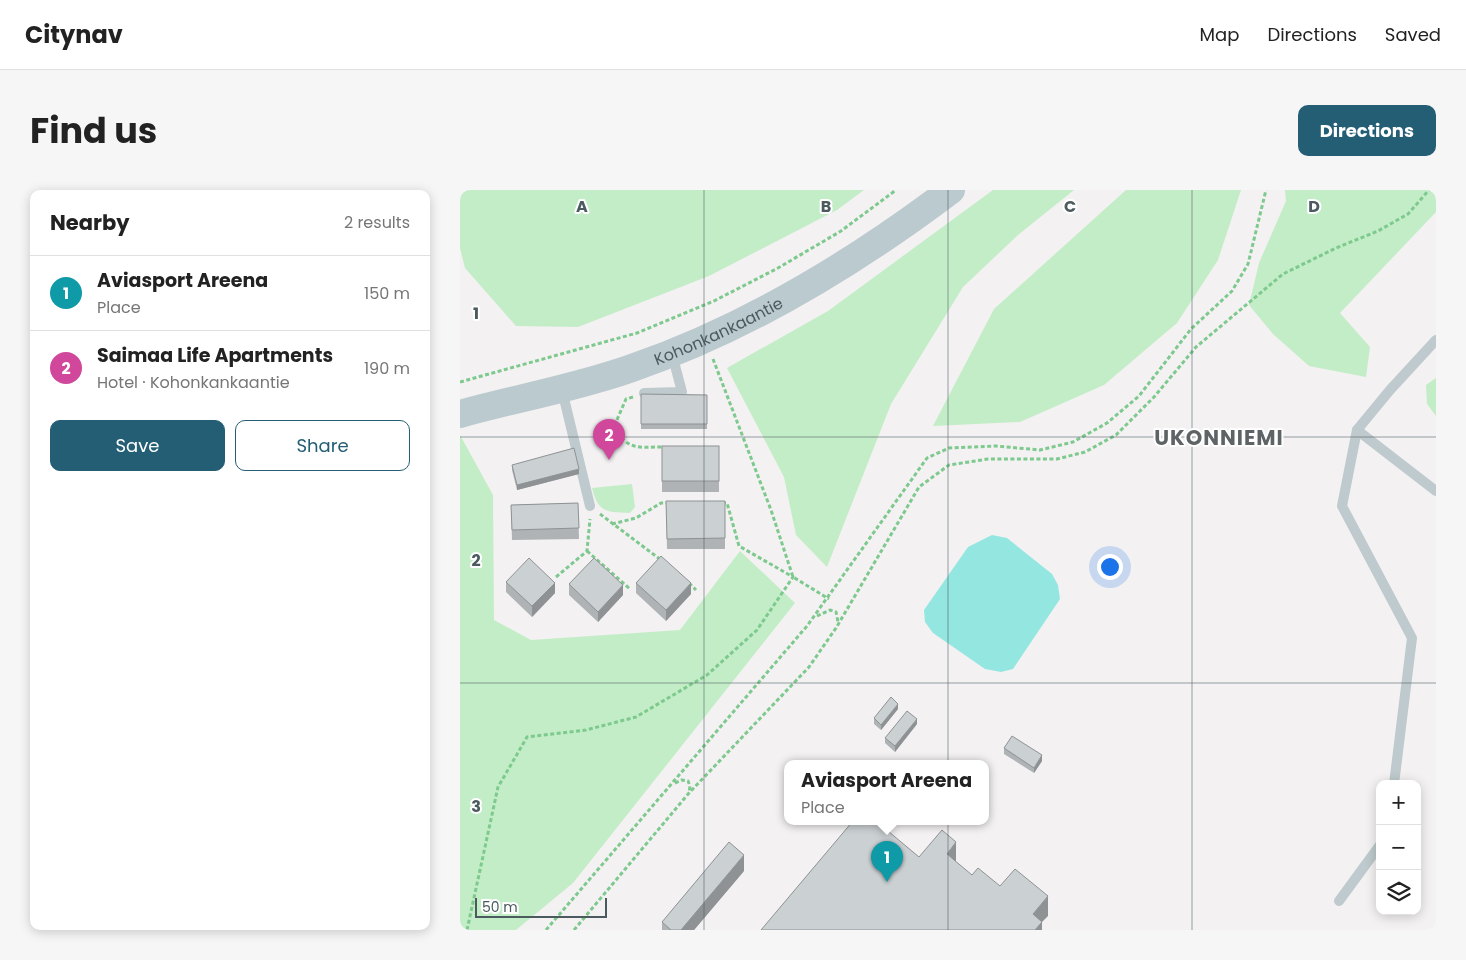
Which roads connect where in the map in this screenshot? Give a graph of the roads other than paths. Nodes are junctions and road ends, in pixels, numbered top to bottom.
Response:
1 (951, 190) edge
2 (1436, 340) edge
3 (672, 353) junction
4 (561, 389) junction
5 (644, 394) edge
6 (460, 414) edge
7 (1358, 430) junction
8 (1436, 491) edge
9 (590, 506) road end
10 (1394, 780) edge
11 (1376, 850) edge
12 (1339, 900) dead end

1 - 3 street, Kohonkankaantie
2 - 7 lane
3 - 4 street, Kohonkankaantie
3 - 5 lane
4 - 6 street, Kohonkankaantie
4 - 9 lane
7 - 8 lane
7 - 10 lane
11 - 12 lane

